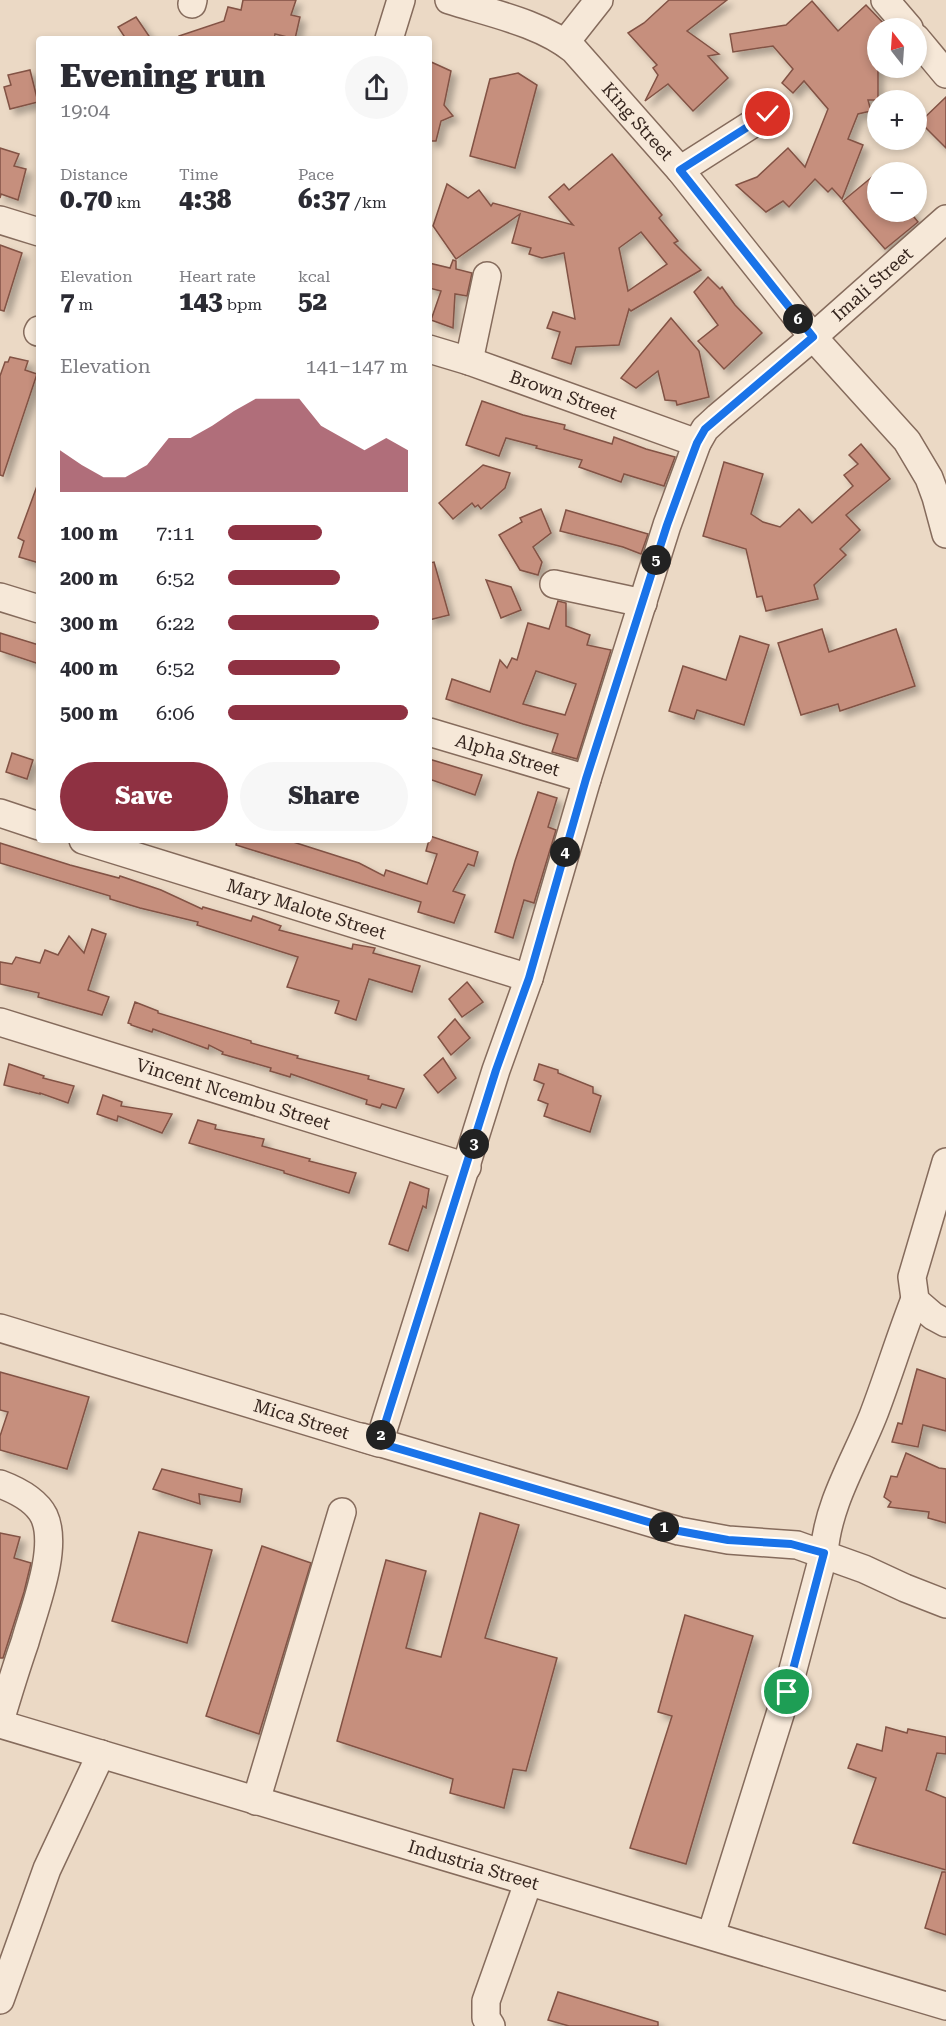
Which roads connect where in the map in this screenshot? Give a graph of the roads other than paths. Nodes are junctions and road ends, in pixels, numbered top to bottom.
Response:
1 (401, 0) edge
2 (449, 0) edge
3 (599, 0) edge
4 (885, 0) edge
5 (900, 18) edge
6 (390, 36) edge
7 (565, 43) junction
8 (927, 51) edge
9 (946, 74) edge
10 (768, 114) dead end
11 (680, 170) junction
12 (946, 219) edge
13 (0, 220) edge
14 (36, 231) edge
15 (487, 276) dead end
16 (813, 337) junction
17 (432, 351) edge
18 (469, 361) junction
19 (697, 443) junction
20 (946, 534) edge
21 (554, 584) dead end
22 (0, 597) edge
23 (643, 603) junction
24 (36, 608) edge
25 (432, 733) edge
26 (586, 779) junction
27 (0, 813) edge
28 (36, 825) edge
29 (93, 843) edge
30 (529, 978) junction
31 (0, 1022) edge
32 (946, 1162) edge
33 (466, 1167) junction
34 (915, 1299) junction
35 (946, 1323) edge
36 (0, 1329) edge
37 (379, 1443) junction
38 (0, 1484) edge
39 (342, 1512) dead end
40 (824, 1553) junction
41 (946, 1604) edge
42 (0, 1723) edge
43 (101, 1754) junction
44 (256, 1801) junction
45 (528, 1883) junction
46 (711, 1935) junction
47 (0, 2000) edge
48 (946, 2006) edge
49 (491, 2026) edge

1 - 6 street
2 - 7 street, King Street
3 - 7 street
4 - 5 street
7 - 11 street, King Street
8 - 9 street
10 - 11 street
11 - 16 street, King Street
12 - 16 street, Imali Street
13 - 14 street
15 - 18 street
16 - 19 street, Imali Street
16 - 20 street, King Street
17 - 18 street, Brown Street
18 - 19 street, Brown Street
19 - 23 street, Imali Street
21 - 23 street
22 - 24 street
23 - 26 street, Imali Street
25 - 26 street, Alpha Street
26 - 30 street, Imali Street
27 - 28 street
29 - 30 street, Mary Malote Street
30 - 33 street, Imali Street
31 - 33 street, Vincent Ncembu Street
32 - 34 street
33 - 37 street, Imali Street
34 - 35 street
34 - 40 street
36 - 37 street, Mica Street
37 - 40 street, Mica Street
38 - 42 street
39 - 44 street
40 - 41 street, Mica Street
40 - 46 street
42 - 43 street, Industria Street
43 - 44 street, Industria Street
43 - 47 street
44 - 45 street, Industria Street
45 - 46 street, Industria Street
45 - 49 street
46 - 48 street, Industria Street

